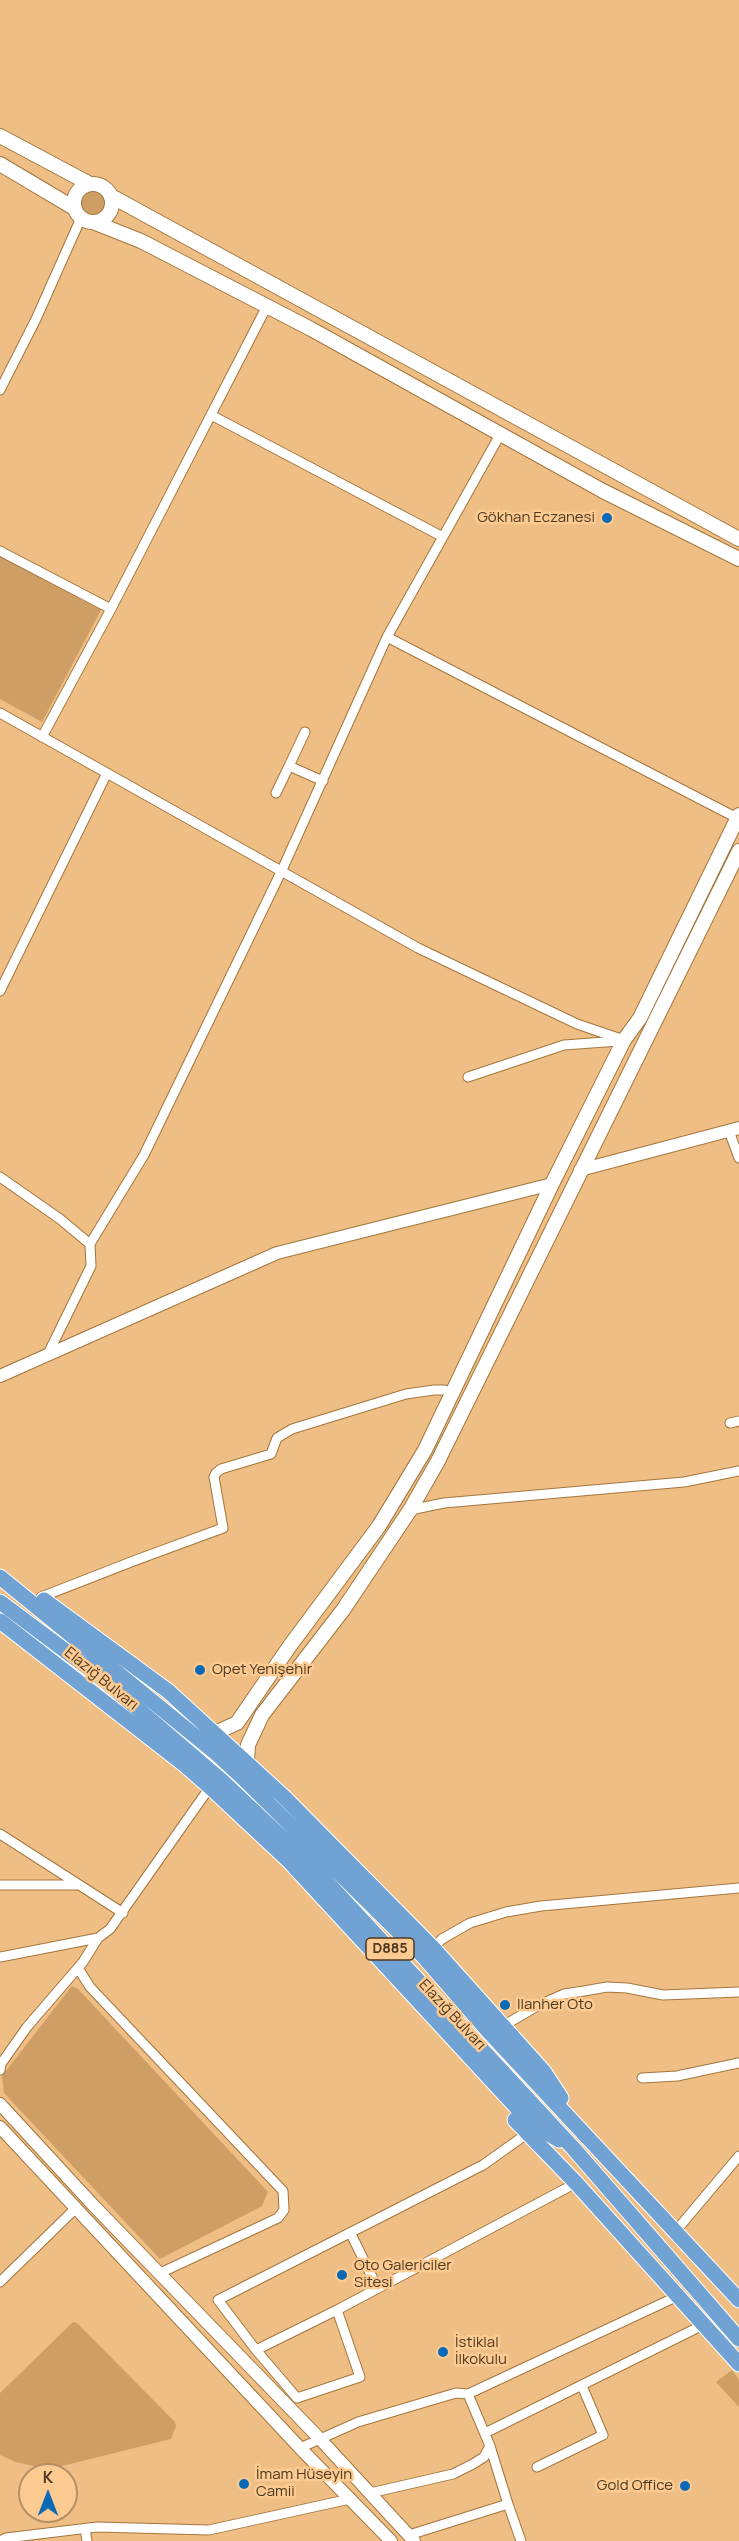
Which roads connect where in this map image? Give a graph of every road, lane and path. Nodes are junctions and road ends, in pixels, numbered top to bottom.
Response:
1 (0, 136) edge
2 (0, 164) edge
3 (90, 184) junction
4 (111, 196) junction
5 (83, 216) junction
6 (267, 306) junction
7 (0, 390) edge
8 (211, 416) junction
9 (501, 433) junction
10 (443, 537) junction
11 (739, 539) edge
12 (0, 551) edge
13 (739, 559) edge
14 (111, 609) junction
15 (387, 637) junction
16 (0, 713) edge
17 (305, 732) dead end
18 (42, 737) junction
19 (289, 766) junction
20 (107, 772) junction
21 (322, 781) junction
22 (276, 793) dead end
23 (738, 816) edge
24 (739, 851) edge
25 (282, 870) junction
26 (0, 991) edge
27 (624, 1040) junction
28 (468, 1077) dead end
29 (734, 1130) edge
30 (739, 1158) edge
31 (580, 1170) junction
32 (0, 1177) edge
33 (552, 1184) junction
34 (90, 1244) junction
35 (47, 1356) junction
36 (0, 1376) edge
37 (452, 1393) junction
38 (739, 1471) edge
39 (410, 1510) junction
40 (0, 1566) edge
41 (0, 1578) edge
42 (41, 1598) junction
43 (0, 1602) edge
44 (0, 1621) edge
45 (215, 1733) junction
46 (247, 1762) junction
47 (210, 1788) junction
48 (0, 1834) edge
49 (0, 1885) edge
50 (81, 1885) junction
51 (739, 1888) edge
52 (123, 1913) junction
53 (98, 1938) junction
54 (433, 1948) junction
55 (0, 1957) edge
56 (78, 1968) junction
57 (739, 1992) edge
58 (503, 2025) junction
59 (739, 2063) edge
60 (0, 2070) edge
61 (642, 2078) dead end
62 (493, 2082) junction
63 (0, 2104) edge
64 (0, 2127) edge
65 (582, 2130) junction
66 (528, 2133) junction
67 (574, 2149) junction
68 (739, 2156) edge
69 (576, 2183) junction
70 (76, 2208) junction
71 (675, 2232) junction
72 (351, 2234) junction
73 (158, 2274) junction
74 (0, 2282) edge
75 (377, 2287) junction
76 (678, 2296) junction
77 (739, 2300) edge
78 (337, 2310) junction
79 (703, 2325) junction
80 (739, 2339) edge
81 (256, 2350) junction
82 (739, 2364) edge
83 (582, 2386) junction
84 (468, 2394) junction
85 (485, 2433) junction
86 (320, 2439) junction
87 (490, 2446) junction
88 (300, 2448) junction
89 (537, 2467) dead end
90 (370, 2493) junction
91 (350, 2499) junction
92 (508, 2504) junction
93 (85, 2529) junction
94 (209, 2530) junction
95 (411, 2538) edge
96 (0, 2541) edge
97 (87, 2541) edge
98 (211, 2541) edge
99 (391, 2541) edge
100 (521, 2541) edge

1 - 3 main road
2 - 5 main road
3 - 4 main road
3 - 5 main road
4 - 5 main road
4 - 11 main road
5 - 6 main road
5 - 7 street
6 - 8 street
6 - 9 main road
8 - 10 street
8 - 14 street
9 - 10 street
9 - 13 main road
10 - 15 street
12 - 14 street
14 - 18 street
15 - 21 street
15 - 23 street
16 - 18 street
17 - 19 street
18 - 20 street
19 - 21 street
19 - 22 street
20 - 25 street
20 - 26 street
21 - 25 street
23 - 27 main road
24 - 31 main road
25 - 27 street
25 - 34 street
27 - 28 street
27 - 33 main road
29 - 30 street
29 - 31 street
31 - 39 main road
32 - 34 street
33 - 35 street
33 - 37 main road
34 - 35 street
35 - 36 street
37 - 42 street
37 - 45 main road
38 - 39 street
39 - 46 main road
40 - 42 highway
41 - 65 highway, Elazığ Bulvarı / D885
42 - 45 highway
43 - 67 highway, Elazığ Bulvarı / D885
44 - 47 highway
45 - 46 highway
46 - 54 highway
47 - 52 street
47 - 62 highway
48 - 50 street
49 - 50 street
50 - 52 street
51 - 54 street
52 - 53 street
53 - 55 street
53 - 56 street
54 - 58 highway
56 - 60 street
56 - 73 street
57 - 58 street
58 - 65 highway
59 - 61 street
62 - 66 highway
62 - 67 highway
63 - 73 street
64 - 70 street
65 - 71 highway, Elazığ Bulvarı / D885
66 - 69 highway
66 - 72 street
67 - 80 highway, Elazığ Bulvarı / D885
68 - 71 street
69 - 75 street
69 - 76 highway
70 - 74 street
70 - 88 street
71 - 77 highway, Elazığ Bulvarı / D885
72 - 75 street
72 - 81 street
73 - 86 street
75 - 78 street
76 - 79 highway
76 - 84 street
78 - 81 street
78 - 81 street
79 - 82 highway
79 - 83 street
83 - 85 street
83 - 89 street
84 - 85 street
84 - 86 street
85 - 87 street
86 - 88 street
86 - 90 street
87 - 90 street
87 - 92 street
88 - 91 street
90 - 95 street
91 - 94 street
91 - 99 street
92 - 95 street
92 - 100 street
93 - 94 street
93 - 96 street
93 - 97 street
94 - 98 street

